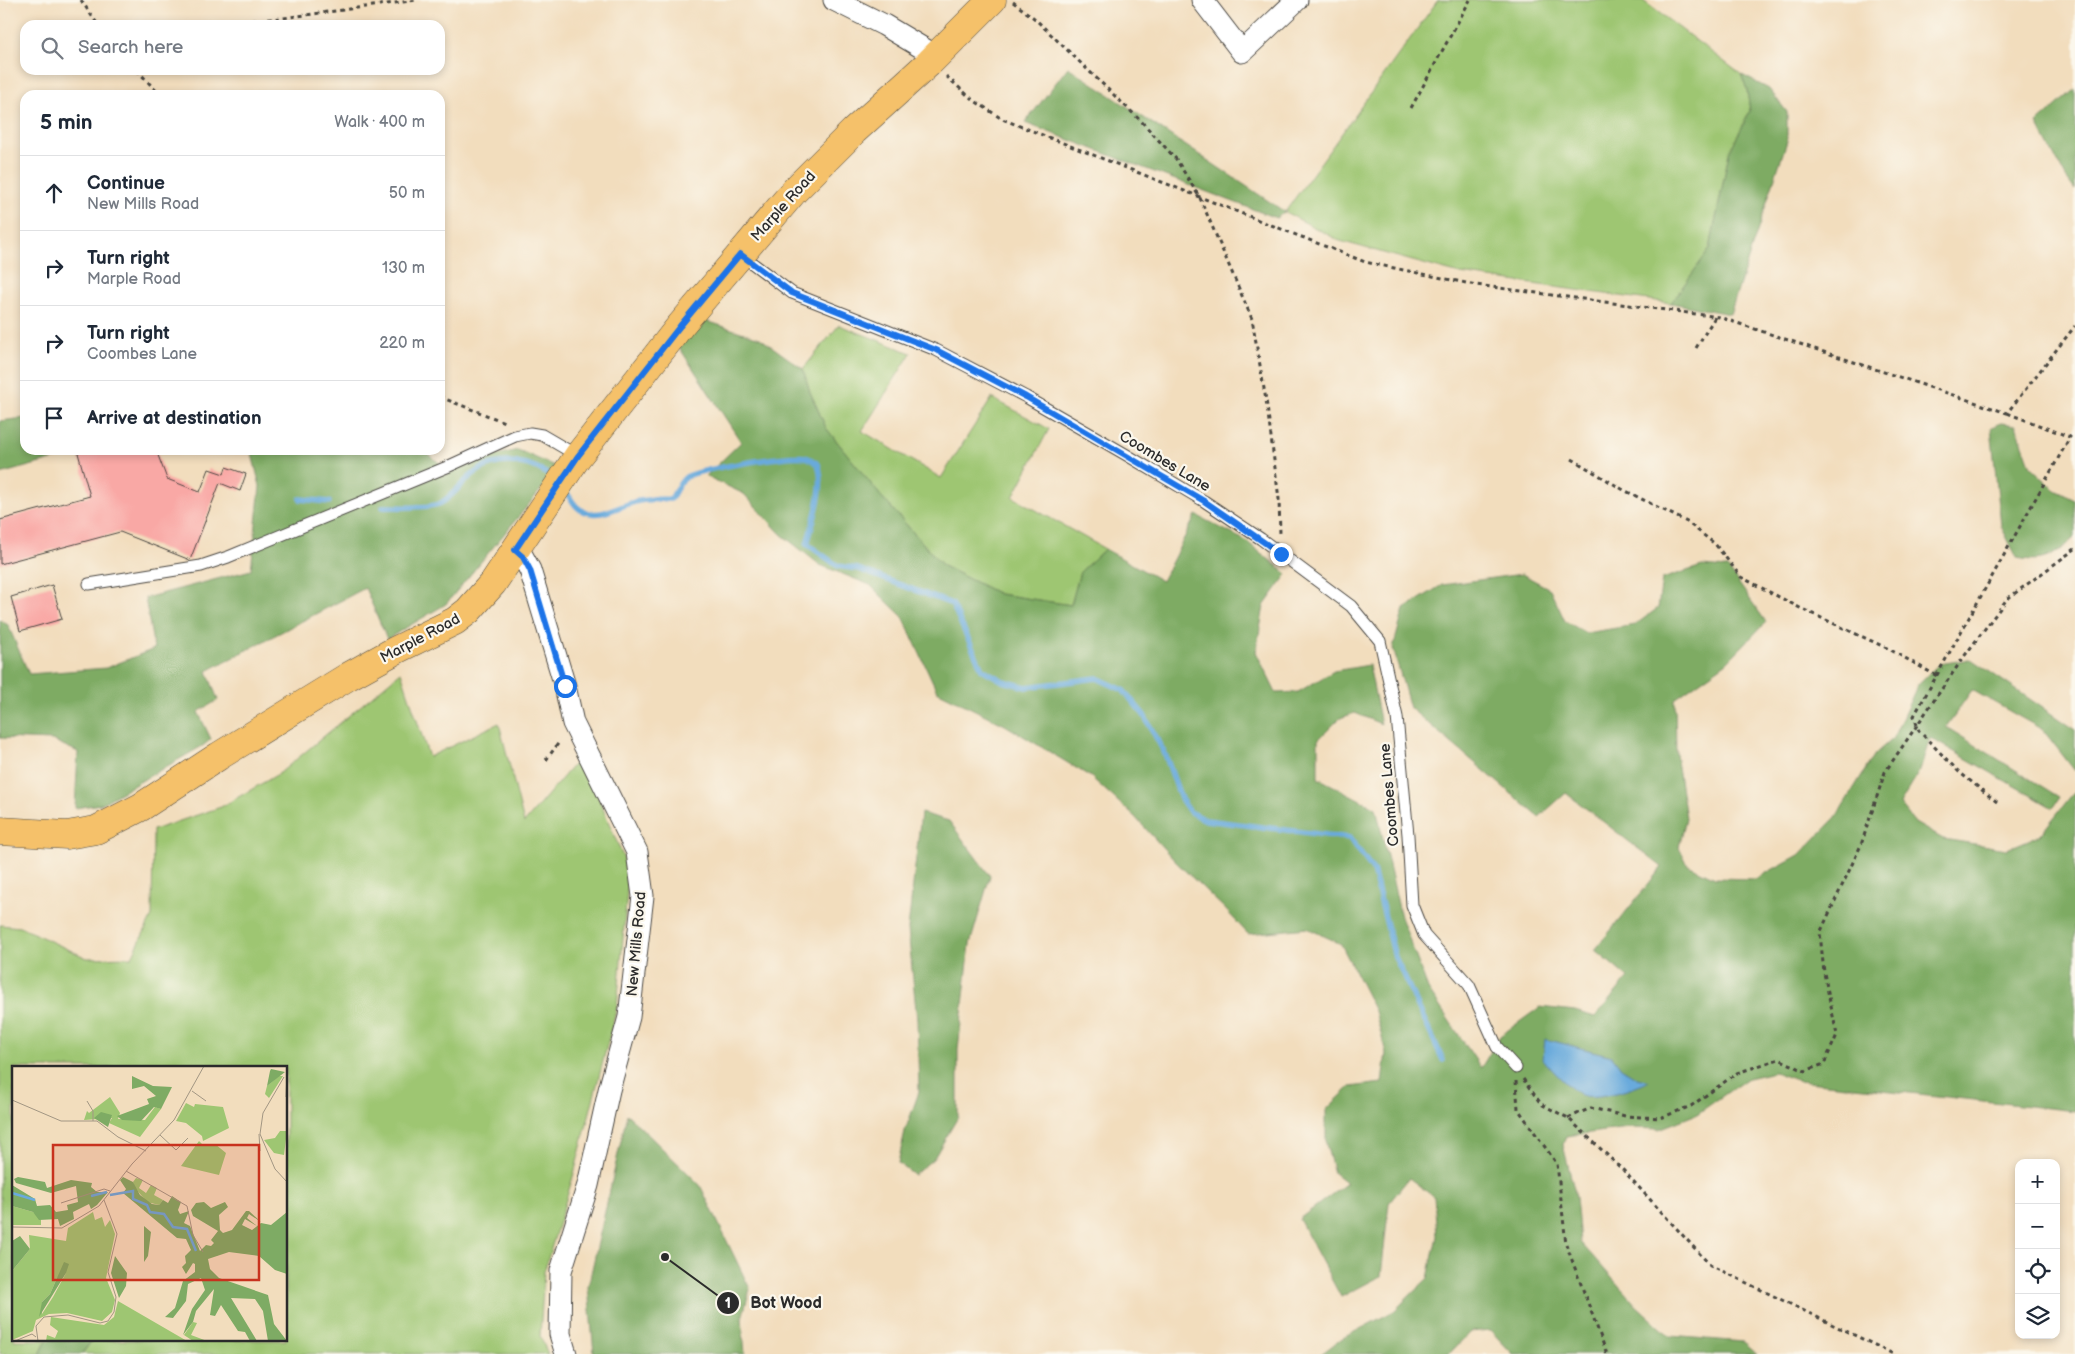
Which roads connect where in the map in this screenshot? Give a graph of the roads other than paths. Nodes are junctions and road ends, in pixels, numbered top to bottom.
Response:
1 (834, 0) edge
2 (992, 0) edge
3 (1202, 0) edge
4 (1297, 0) edge
5 (933, 59) junction
6 (740, 254) junction
7 (571, 465) junction
8 (515, 550) junction
9 (90, 584) dead end
10 (0, 831) edge
11 (1516, 1068) road end
12 (566, 1354) edge

1 - 5 street
2 - 5 main road, Marple Road
3 - 4 street
5 - 6 main road, Marple Road
6 - 7 main road, Marple Road
6 - 11 lane, Coombes Lane
7 - 8 main road, Marple Road
7 - 9 lane
8 - 10 main road, Marple Road
8 - 12 street, New Mills Road

